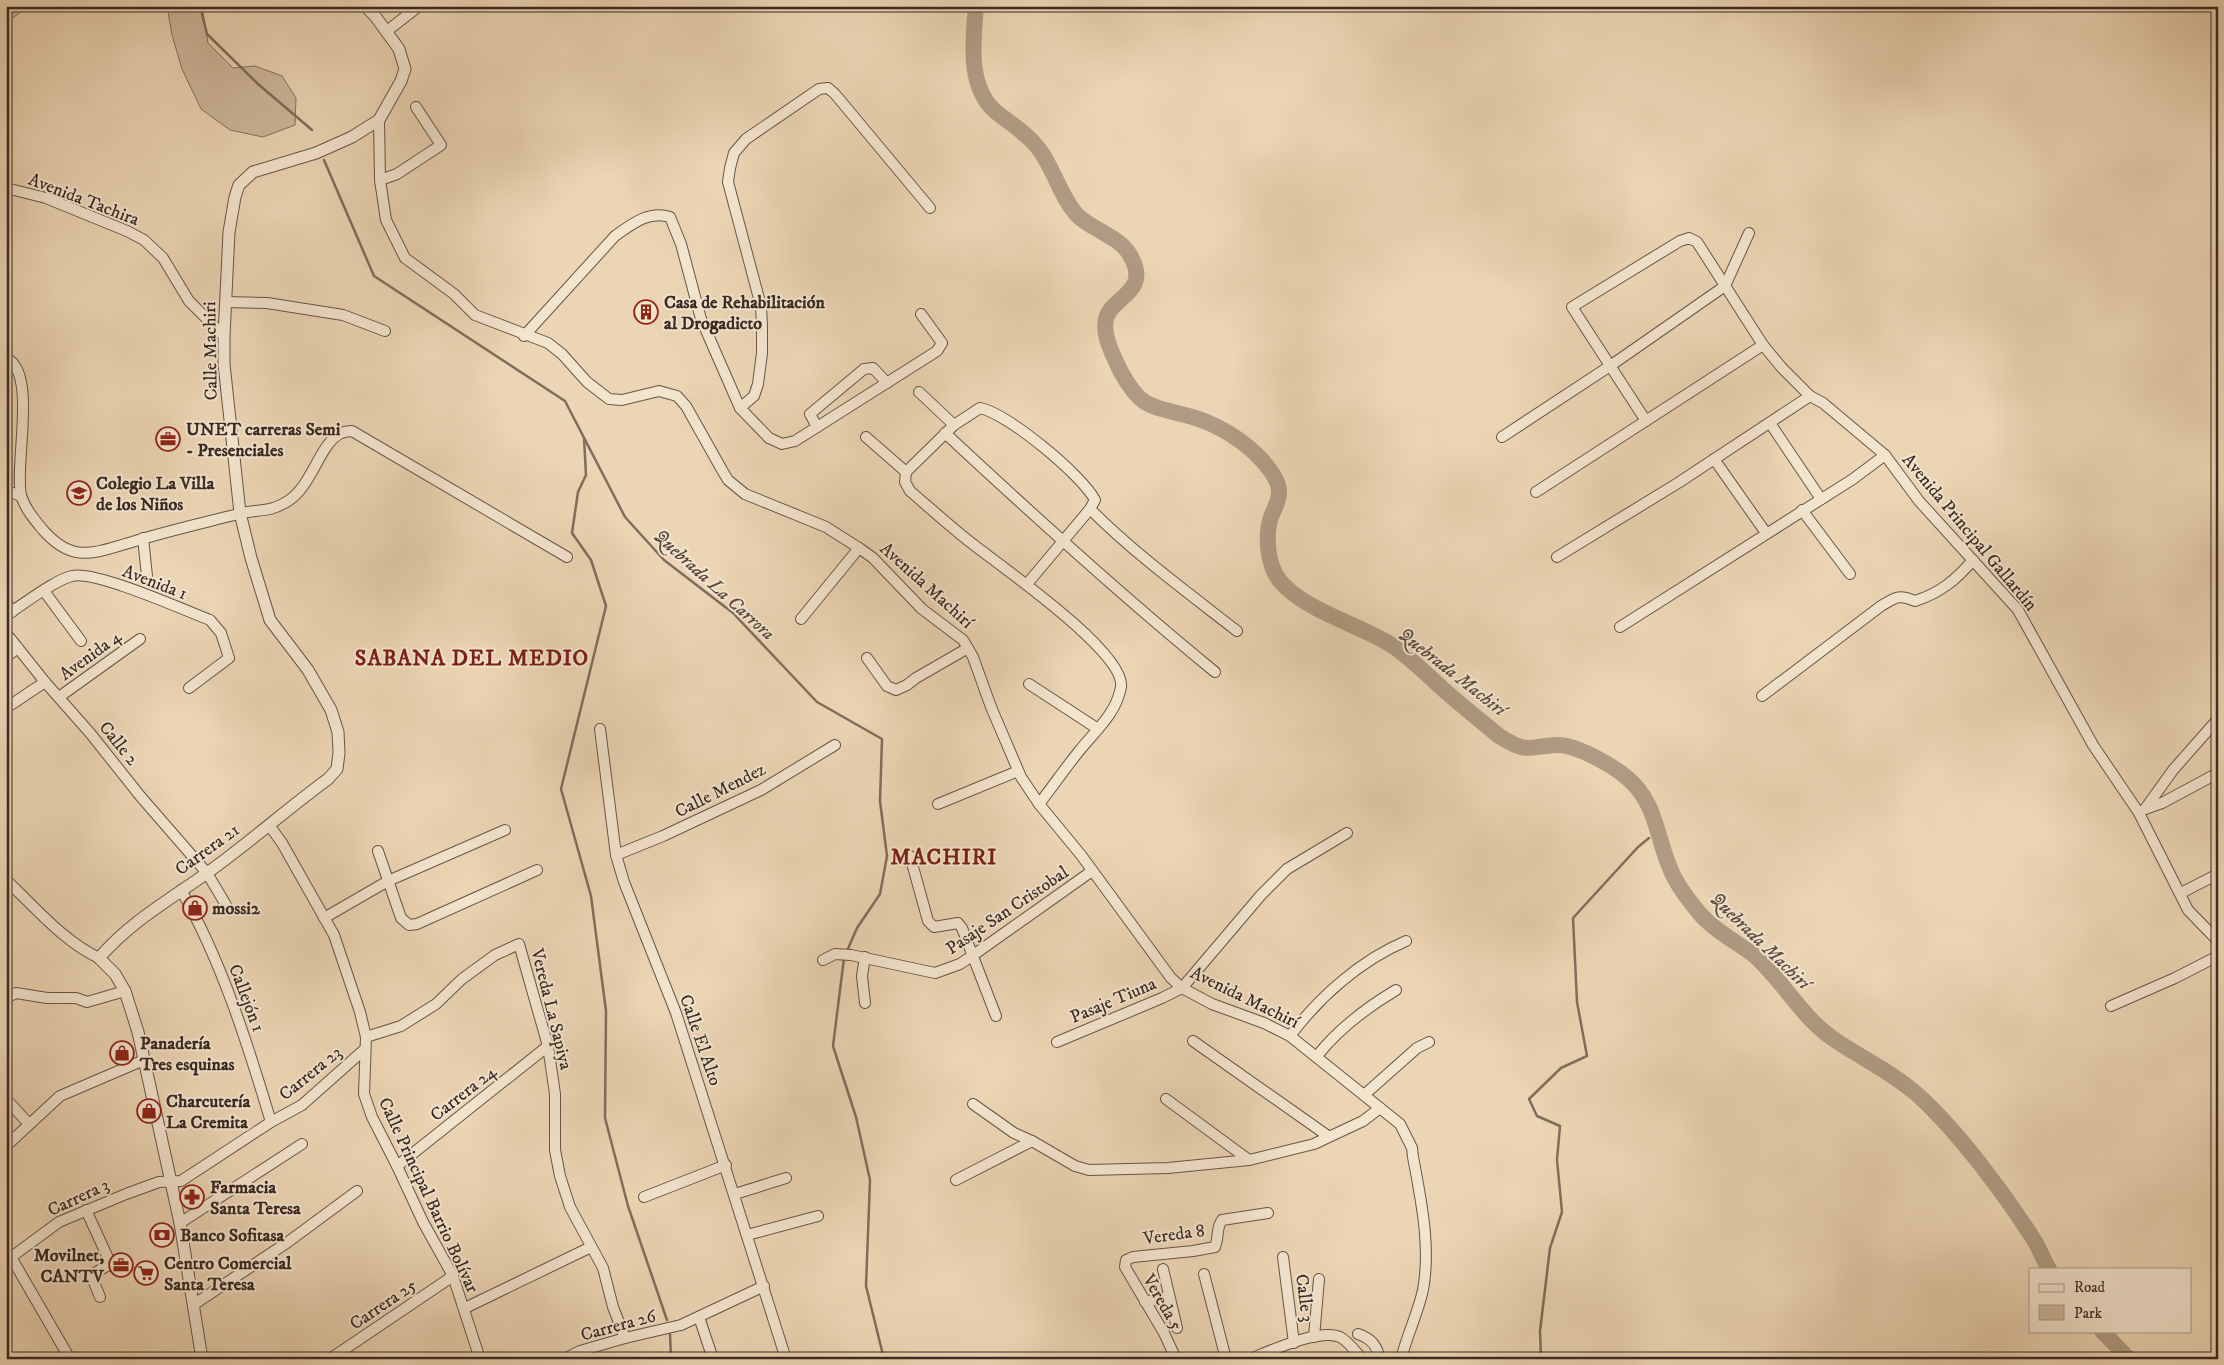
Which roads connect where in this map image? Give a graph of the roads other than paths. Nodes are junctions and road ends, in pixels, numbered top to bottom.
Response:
1 (365, 6) edge
2 (420, 6) edge
3 (387, 31) junction
4 (416, 107) dead end
5 (379, 120) junction
6 (380, 180) junction
7 (6, 188) edge
8 (930, 208) dead end
9 (1749, 233) dead end
10 (1725, 286) junction
11 (227, 302) junction
12 (921, 314) dead end
13 (385, 332) dead end
14 (224, 336) junction
15 (524, 336) junction
16 (1763, 344) junction
17 (6, 358) edge
18 (1610, 366) junction
19 (888, 382) junction
20 (919, 392) dead end
21 (1810, 396) junction
22 (740, 408) junction
23 (1646, 421) junction
24 (1770, 423) junction
25 (954, 425) junction
26 (817, 427) junction
27 (945, 434) junction
28 (866, 436) dead end
29 (1502, 437) dead end
30 (1886, 455) junction
31 (1714, 459) junction
32 (906, 472) junction
33 (1536, 492) dead end
34 (6, 494) edge
35 (21, 496) junction
36 (1821, 499) junction
37 (1090, 509) junction
38 (1802, 510) junction
39 (240, 513) junction
40 (1766, 533) junction
41 (143, 538) junction
42 (1062, 542) junction
43 (859, 548) junction
44 (567, 557) dead end
45 (1557, 557) dead end
46 (1973, 560) junction
47 (1850, 574) dead end
48 (148, 576) dead end
49 (1027, 584) junction
50 (44, 592) junction
51 (6, 600) edge
52 (9, 614) edge
53 (800, 619) dead end
54 (1620, 627) dead end
55 (1237, 631) dead end
56 (6, 633) edge
57 (140, 639) dead end
58 (81, 641) dead end
59 (18, 648) junction
60 (968, 648) junction
61 (6, 657) edge
62 (867, 658) dead end
63 (1215, 672) dead end
64 (45, 682) junction
65 (1029, 684) dead end
66 (189, 688) dead end
67 (1762, 696) dead end
68 (59, 698) junction
69 (6, 708) edge
70 (2218, 719) edge
71 (600, 728) dead end
72 (1098, 729) junction
73 (835, 745) dead end
74 (337, 769) joint
75 (1018, 771) junction
76 (2218, 773) edge
77 (938, 804) dead end
78 (1039, 804) junction
79 (2142, 811) junction
80 (269, 825) junction
81 (505, 830) dead end
82 (1347, 833) dead end
83 (378, 851) dead end
84 (616, 855) junction
85 (910, 856) dead end
86 (537, 870) dead end
87 (1092, 871) junction
88 (207, 873) junction
89 (2218, 874) edge
90 (6, 880) edge
91 (388, 881) junction
92 (181, 890) junction
93 (2181, 893) junction
94 (226, 906) dead end
95 (324, 918) junction
96 (2216, 936) edge
97 (1406, 941) dead end
98 (972, 956) junction
99 (2218, 956) edge
100 (865, 957) junction
101 (99, 958) junction
102 (823, 960) dead end
103 (1182, 988) junction
104 (1396, 990) dead end
105 (125, 991) junction
106 (6, 998) edge
107 (865, 1002) dead end
108 (2111, 1006) dead end
109 (996, 1016) dead end
110 (1290, 1036) junction
111 (366, 1038) junction
112 (1193, 1041) dead end
113 (1057, 1042) dead end
114 (1429, 1042) dead end
115 (548, 1046) junction
116 (365, 1049) junction
117 (1317, 1056) junction
118 (144, 1060) junction
119 (1364, 1095) junction
120 (6, 1099) edge
121 (1166, 1099) dead end
122 (973, 1104) dead end
123 (1380, 1108) junction
124 (271, 1122) junction
125 (29, 1124) junction
126 (1328, 1136) junction
127 (1032, 1141) junction
128 (302, 1144) dead end
129 (6, 1146) edge
130 (1249, 1160) junction
131 (726, 1165) junction
132 (398, 1166) junction
133 (786, 1178) dead end
134 (956, 1180) dead end
135 (172, 1183) junction
136 (358, 1191) dead end
137 (735, 1194) junction
138 (644, 1197) dead end
139 (86, 1210) junction
140 (1268, 1213) dead end
141 (818, 1216) dead end
142 (180, 1223) junction
143 (747, 1235) junction
144 (591, 1247) junction
145 (1283, 1257) dead end
146 (9, 1259) edge
147 (1126, 1260) joint
148 (1163, 1269) dead end
149 (1204, 1274) dead end
150 (453, 1276) junction
151 (1319, 1279) dead end
152 (764, 1286) junction
153 (100, 1297) dead end
154 (1169, 1297) junction
155 (1145, 1302) junction
156 (193, 1305) junction
157 (465, 1308) junction
158 (699, 1317) junction
159 (1177, 1328) dead end
160 (1358, 1334) dead end
161 (1314, 1337) junction
162 (625, 1338) junction
163 (1294, 1343) junction
164 (70, 1359) edge
165 (202, 1359) edge
166 (330, 1359) edge
167 (480, 1359) edge
168 (564, 1359) edge
169 (713, 1359) edge
170 (786, 1359) edge
171 (1176, 1359) edge
172 (1226, 1359) edge
173 (1250, 1359) edge
174 (1362, 1359) edge
175 (1379, 1359) edge
176 (1401, 1359) edge

1 - 3 street
2 - 3 street
3 - 5 street
4 - 6 street
5 - 6 street, Avenida Machirí
5 - 11 street, Calle Machiri
6 - 15 street, Avenida Machirí
7 - 14 street, Avenida Tachira
8 - 22 street
9 - 10 street
10 - 16 street, Avenida Principal Gallardín
10 - 18 street
10 - 18 street, Avenida Principal Gallardín
11 - 13 street
11 - 14 street, Calle Machiri
12 - 19 street
14 - 39 street, Calle Machiri
15 - 22 street
15 - 43 street, Avenida Machirí
16 - 21 street, Avenida Principal Gallardín
16 - 23 street
17 - 35 street
18 - 23 street
18 - 29 street
19 - 26 street
19 - 26 street
20 - 25 street
21 - 24 street
21 - 30 street, Avenida Principal Gallardín
22 - 26 street
23 - 33 street
24 - 31 street
24 - 36 street
25 - 27 street
25 - 37 street
27 - 32 street
27 - 42 street
28 - 32 street
30 - 36 street
30 - 46 street, Avenida Principal Gallardín
31 - 40 street
31 - 45 street
32 - 49 street
34 - 35 street
35 - 41 street
36 - 38 street
37 - 42 street
37 - 55 street
38 - 40 street
38 - 47 street
39 - 41 street
39 - 44 street
39 - 74 street, Calle Machiri
40 - 54 street
41 - 48 street
42 - 49 street
42 - 63 street
43 - 53 street
43 - 60 street, Avenida Machirí
46 - 67 street
46 - 79 street, Avenida Principal Gallardín
49 - 72 street
50 - 52 street, Avenida 1
50 - 58 street
50 - 66 street, Avenida 1
51 - 52 street
56 - 59 street, Calle 2
57 - 68 street, Avenida 4
59 - 61 street
59 - 64 street, Calle 2
60 - 62 street
60 - 75 street, Avenida Machirí
64 - 68 street, Calle 2
64 - 69 street
65 - 72 street
68 - 88 street, Calle 2
70 - 79 street
71 - 84 street, Calle El Alto
72 - 78 street
73 - 84 street, Calle Mendez
74 - 80 street, Carrera 21
75 - 77 street
75 - 78 street, Avenida Machirí
76 - 79 street
78 - 87 street, Avenida Machirí
79 - 93 street, Avenida Principal Gallardín
80 - 88 street, Carrera 21
80 - 95 street, Calle Principal Barrio Bolívar
81 - 91 street
82 - 103 street
83 - 91 street
84 - 131 street, Calle El Alto
85 - 98 street
86 - 91 street
87 - 98 street, Pasaje San Cristobal
87 - 103 street, Avenida Machirí
88 - 92 street, Carrera 21
88 - 94 street, Calle 2
89 - 93 street
90 - 101 street
91 - 95 street
92 - 101 street, Carrera 21
92 - 124 street, Callejón 1
93 - 96 street, Avenida Principal Gallardín
95 - 111 street, Calle Principal Barrio Bolívar
97 - 110 street
98 - 100 street, Pasaje San Cristobal
98 - 109 street
99 - 108 street
100 - 102 street, Pasaje San Cristobal
100 - 107 street
101 - 105 street
103 - 110 street, Avenida Machirí
103 - 113 street, Pasaje Tiuna
104 - 117 street
105 - 106 street
105 - 118 street
110 - 117 street, Avenida Machirí
111 - 115 street, Vereda La Sapiya
111 - 116 street, Calle Principal Barrio Bolívar
112 - 126 street
114 - 119 street
115 - 132 street, Carrera 24
115 - 144 street, Vereda La Sapiya
116 - 124 street, Carrera 23
116 - 132 street, Calle Principal Barrio Bolívar
117 - 119 street, Avenida Machirí
118 - 125 street
118 - 135 street
119 - 123 street, Avenida Machirí
120 - 125 street
121 - 130 street
122 - 127 street
123 - 126 street
123 - 176 street, Avenida Machirí
124 - 135 street, Carrera 23
125 - 129 street
126 - 130 street
127 - 130 street
127 - 134 street
128 - 142 street
131 - 137 street, Calle El Alto
131 - 138 street
132 - 150 street, Calle Principal Barrio Bolívar
133 - 137 street
135 - 139 street, Carrera 3
135 - 142 street
136 - 156 street
137 - 143 street, Calle El Alto
139 - 146 street, Carrera 3
139 - 153 street
140 - 147 street, Vereda 8
141 - 143 street
142 - 156 street
143 - 152 street, Calle El Alto
144 - 157 street
144 - 162 street, Vereda La Sapiya
145 - 163 street, Calle 3
146 - 164 street
147 - 155 street, Vereda 5
148 - 154 street
149 - 172 street
150 - 157 street, Calle Principal Barrio Bolívar
150 - 166 street, Carrera 25
151 - 161 street
152 - 158 street, Carrera 26
152 - 170 street, Calle El Alto
154 - 155 street
154 - 159 street
155 - 171 street, Vereda 5
156 - 165 street
157 - 167 street, Calle Principal Barrio Bolívar
158 - 162 street, Carrera 26
158 - 169 street
160 - 175 street
161 - 163 street
161 - 174 street
162 - 168 street, Carrera 26
163 - 173 street

